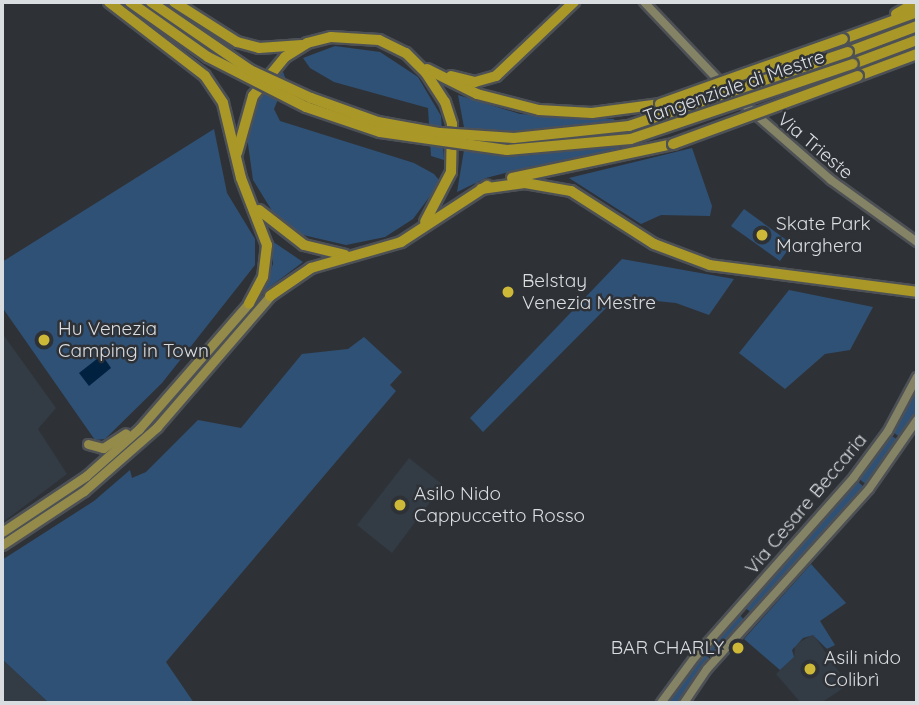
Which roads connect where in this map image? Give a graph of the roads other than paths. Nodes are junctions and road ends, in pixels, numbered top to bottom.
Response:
1 (109, 2) edge
2 (130, 2) edge
3 (151, 2) edge
4 (174, 2) edge
5 (574, 2) edge
6 (644, 2) edge
7 (917, 2) edge
8 (917, 12) edge
9 (917, 26) edge
10 (873, 27) junction
11 (917, 40) edge
12 (305, 44) junction
13 (917, 54) edge
14 (409, 56) junction
15 (917, 61) edge
16 (858, 76) junction
17 (237, 153) junction
18 (481, 189) junction
19 (253, 203) junction
20 (421, 227) junction
21 (917, 242) edge
22 (351, 256) junction
23 (917, 292) edge
24 (270, 296) joint
25 (249, 303) joint
26 (917, 377) edge
27 (156, 412) junction
28 (917, 420) edge
29 (88, 444) dead end
30 (2, 532) edge
31 (2, 545) edge
32 (735, 611) junction
33 (748, 624) junction
34 (660, 703) edge
35 (684, 703) edge

1 - 17 highway
2 - 11 highway, Tangenziale di Mestre, bridge
3 - 9 highway, Tangenziale di Mestre, bridge
4 - 12 highway
5 - 14 highway
6 - 21 street, Via Trieste
7 - 10 highway
8 - 10 highway
10 - 14 highway, bridge
12 - 14 highway
12 - 17 highway
13 - 16 highway
14 - 20 highway
15 - 16 highway
16 - 18 highway, bridge
17 - 19 highway
18 - 20 highway
18 - 23 highway
19 - 22 highway
19 - 25 highway
20 - 22 highway
22 - 24 highway
24 - 31 main road
25 - 27 main road
26 - 32 street, Via Cesare Beccaria
27 - 29 main road
27 - 30 main road
28 - 33 street, Via Cesare Beccaria
32 - 33 street
32 - 34 street, Via Cesare Beccaria
33 - 35 street, Via Cesare Beccaria

